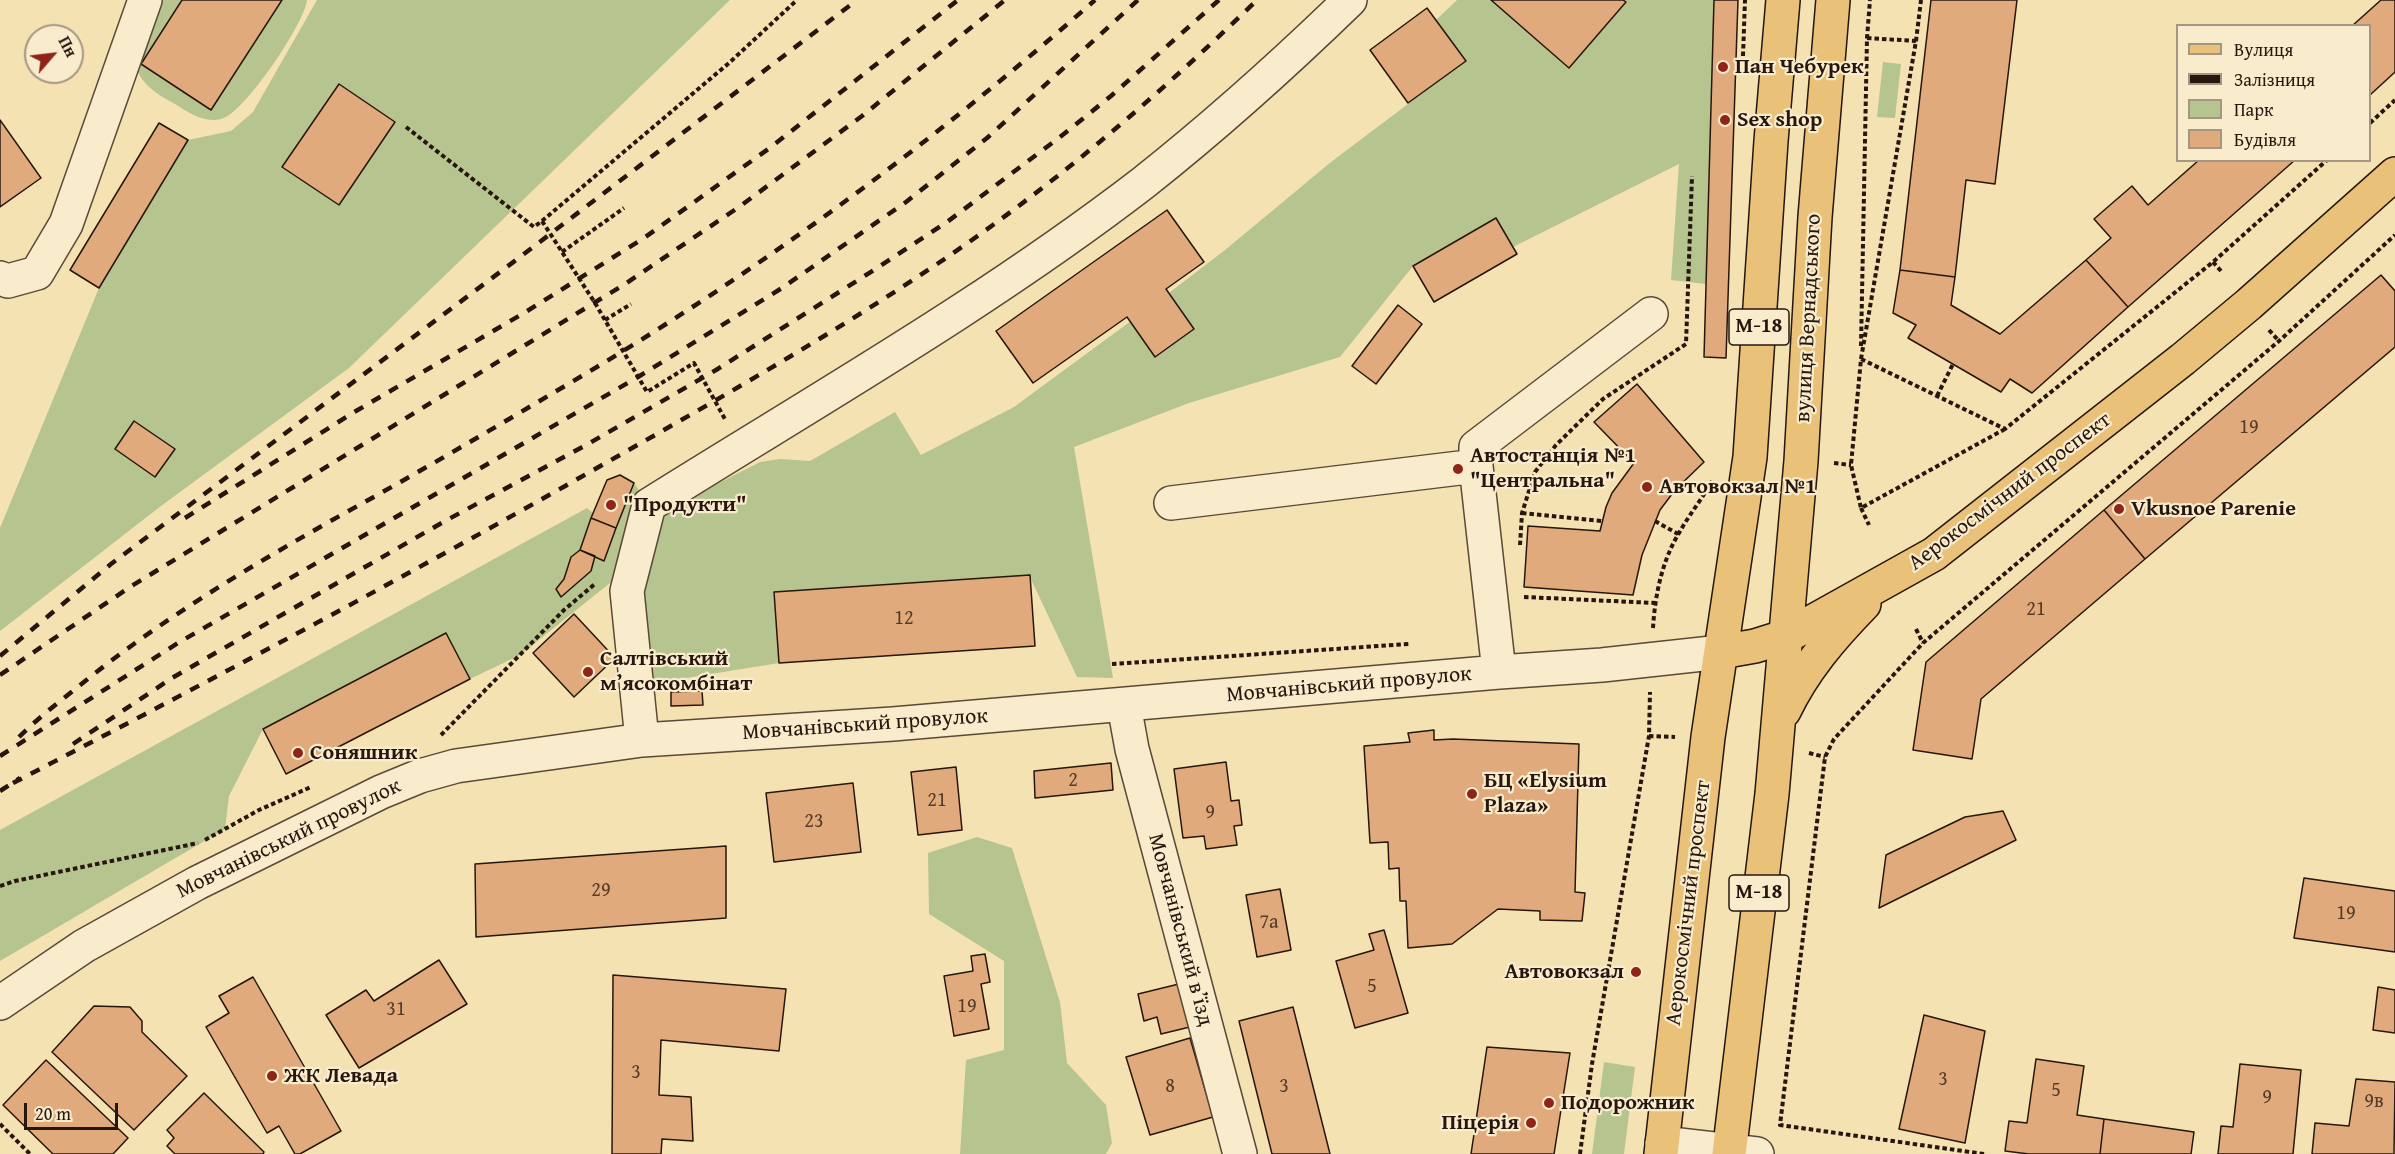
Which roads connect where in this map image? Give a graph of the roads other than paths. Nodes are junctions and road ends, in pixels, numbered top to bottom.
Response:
1 (145, 0) edge
2 (1350, 0) edge
3 (1784, 0) edge
4 (1833, 0) edge
5 (2395, 174) edge
6 (0, 278) edge
7 (1652, 314) dead end
8 (1476, 466) junction
9 (1171, 503) dead end
10 (1884, 583) junction
11 (1787, 636) junction
12 (1721, 652) junction
13 (1499, 672) junction
14 (1124, 705) junction
15 (1778, 723) junction
16 (642, 740) junction
17 (0, 1003) edge
18 (1661, 1148) edge
19 (1739, 1153) edge
20 (1240, 1154) edge

1 - 6 street
2 - 16 street
3 - 12 main road, М-18
4 - 11 main road, вулиця Вернадського / М-18
5 - 10 main road, Аерокосмічний проспект
7 - 8 street
8 - 9 street
8 - 13 street
10 - 11 main road, Аерокосмічний проспект
10 - 15 main road
11 - 12 main road, Мовчанівський провулок
11 - 15 main road, М-18
12 - 13 street, Мовчанівський провулок
12 - 18 main road, Аерокосмічний проспект / М-18
13 - 14 street, Мовчанівський провулок
14 - 16 street, Мовчанівський провулок
14 - 20 street, Мовчанівський в’їзд
15 - 19 main road, М-18
16 - 17 street, Мовчанівський провулок
18 - 19 street

